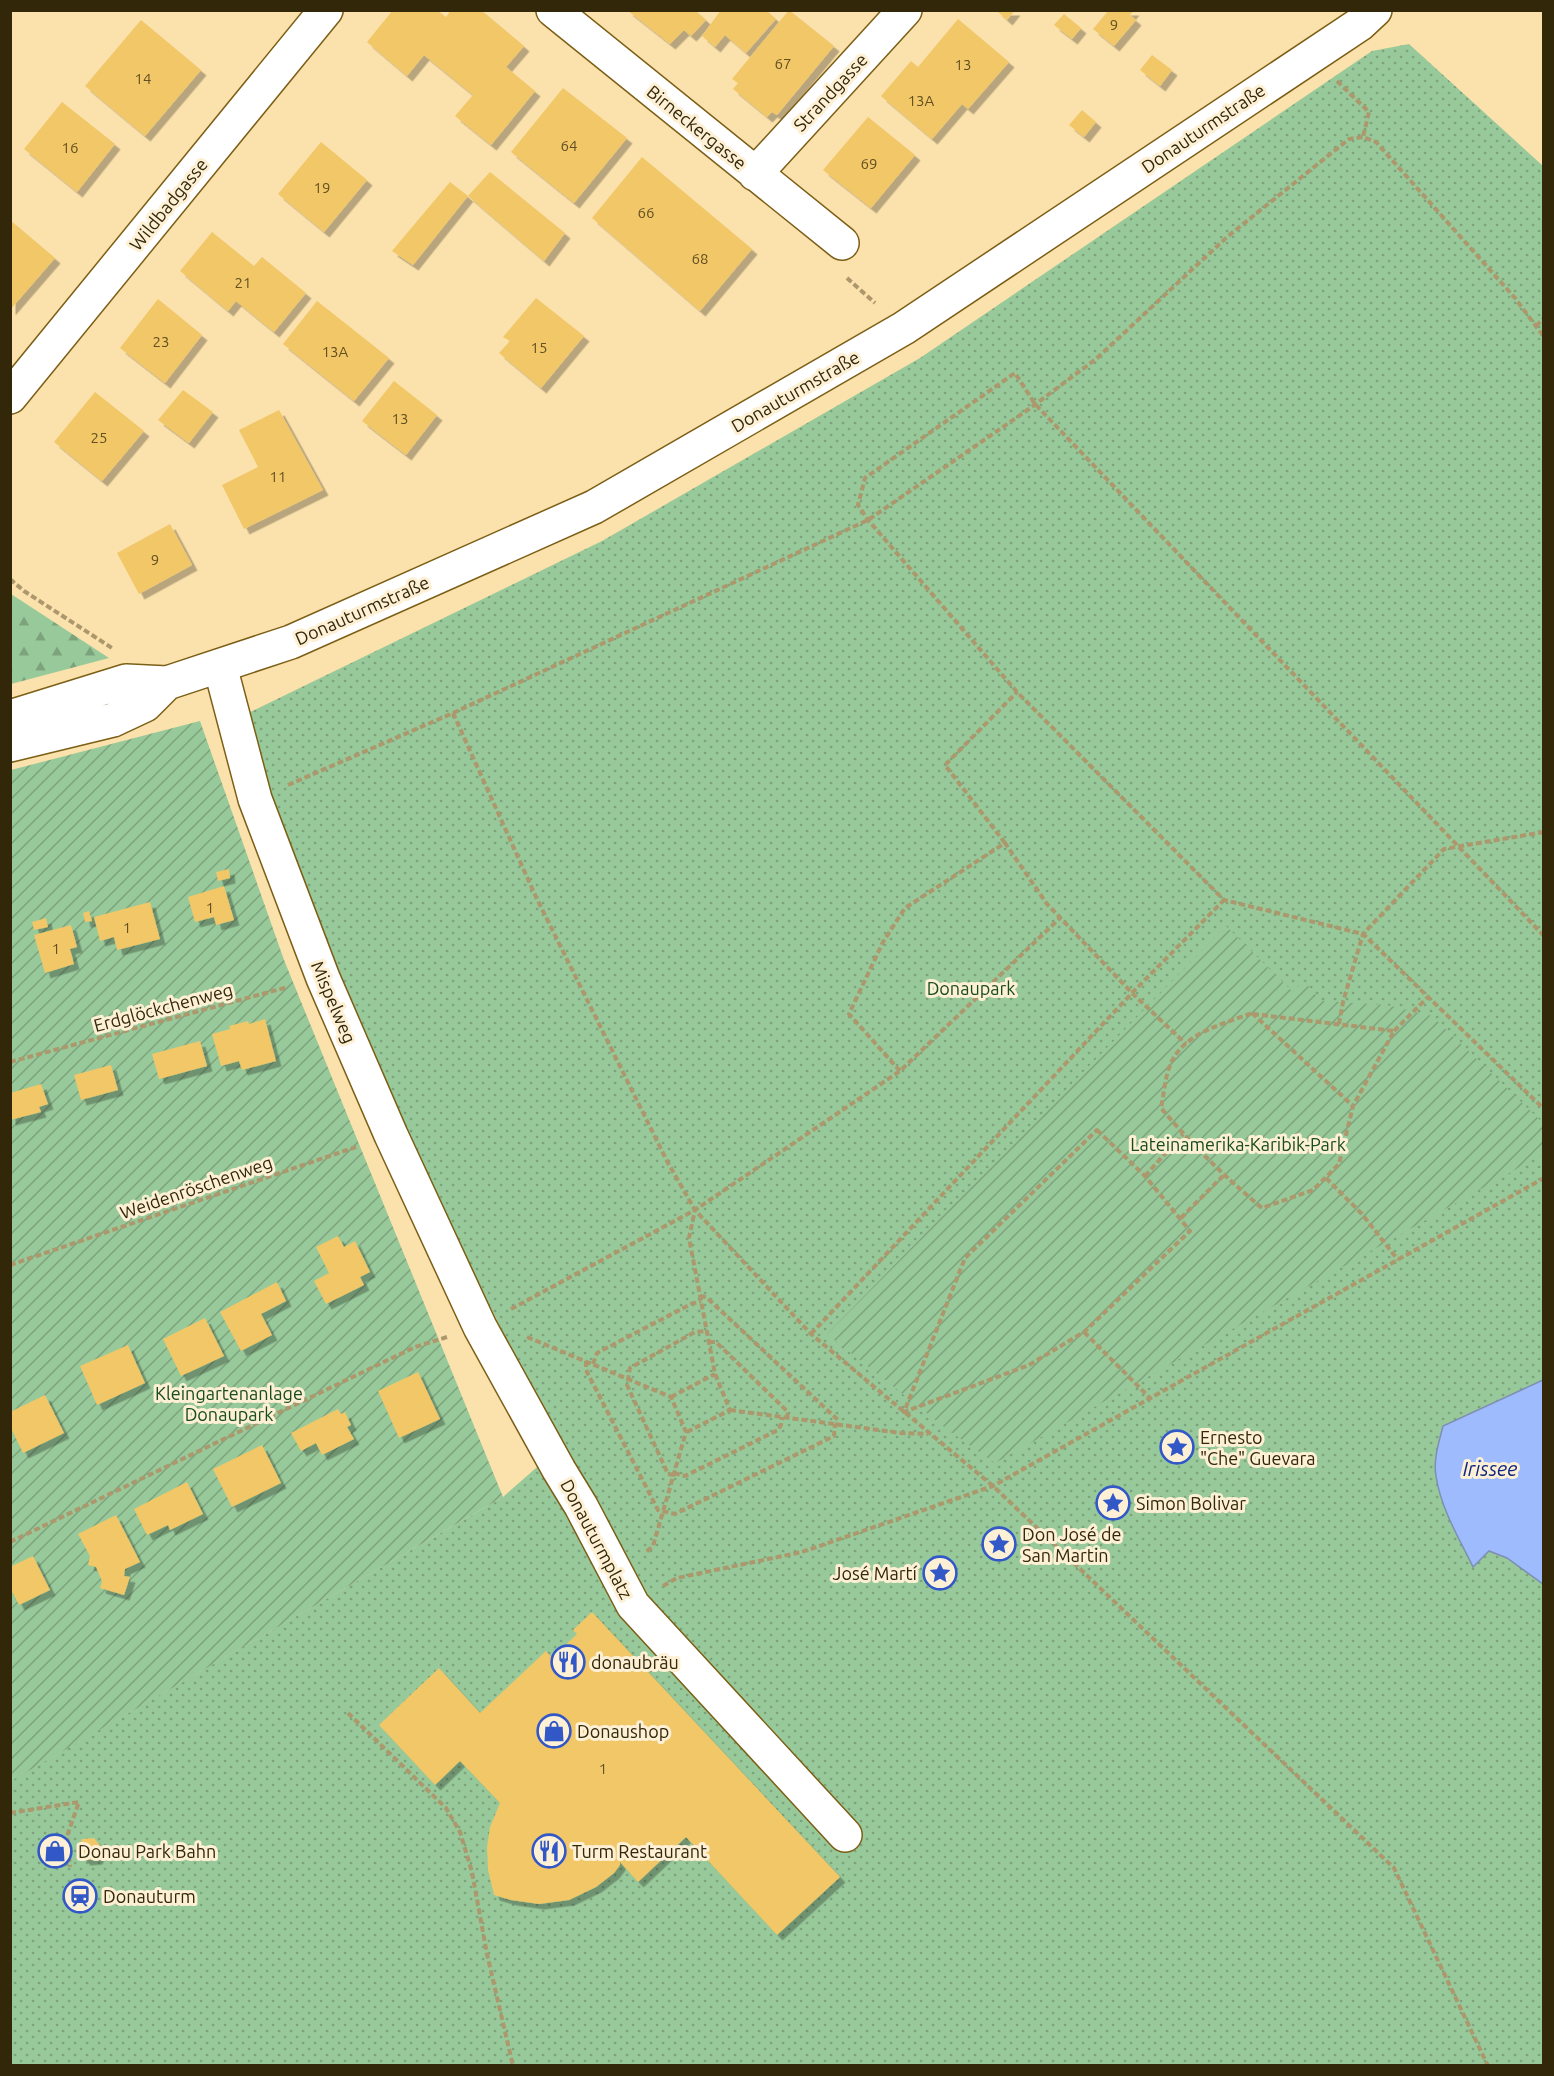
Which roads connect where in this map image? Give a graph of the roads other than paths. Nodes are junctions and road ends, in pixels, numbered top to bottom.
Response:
1 (326, 10) edge
2 (553, 10) edge
3 (905, 10) edge
4 (1375, 10) edge
5 (755, 174) junction
6 (842, 243) dead end
7 (10, 397) edge
8 (220, 666) junction
9 (167, 683) junction
10 (10, 717) edge
11 (10, 745) edge
12 (480, 1327) joint
13 (845, 1834) dead end

1 - 7 street, Wildbadgasse
2 - 5 street, Birneckergasse
3 - 5 street, Strandgasse
4 - 8 street, Donauturmstraße
5 - 6 street, Birneckergasse
8 - 9 street, Donauturmstraße
8 - 12 street, Mispelweg
9 - 10 street, Donauturmstraße
9 - 11 street, Donauturmstraße
12 - 13 street, Donauturmplatz

